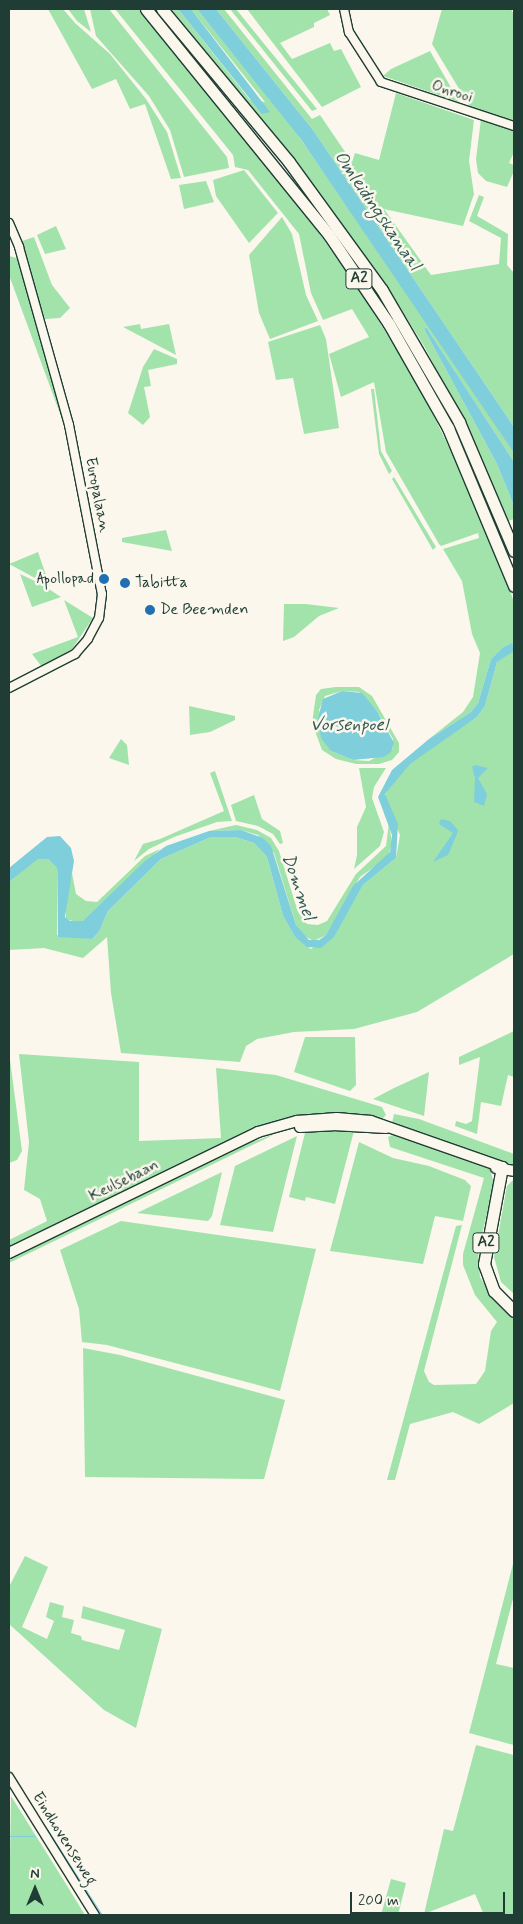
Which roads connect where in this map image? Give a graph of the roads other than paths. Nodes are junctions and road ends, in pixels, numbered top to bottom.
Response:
1 (146, 9) edge
2 (162, 9) edge
3 (344, 9) edge
4 (514, 126) edge
5 (9, 223) edge
6 (9, 233) edge
7 (23, 265) junction
8 (514, 551) edge
9 (514, 586) edge
10 (9, 688) edge
11 (508, 1169) edge
12 (9, 1253) edge
13 (514, 1300) edge
14 (514, 1311) edge
15 (9, 1777) edge
16 (95, 1915) edge

1 - 9 highway, A2
2 - 8 highway, A2
3 - 4 street, Onrooi
5 - 7 street, Europalaan
6 - 7 street, Europalaan
7 - 10 street, Europalaan
11 - 12 main road, Keulsebaan
11 - 13 highway, A2
11 - 14 highway, A2
15 - 16 street, Eindhovenseweg

